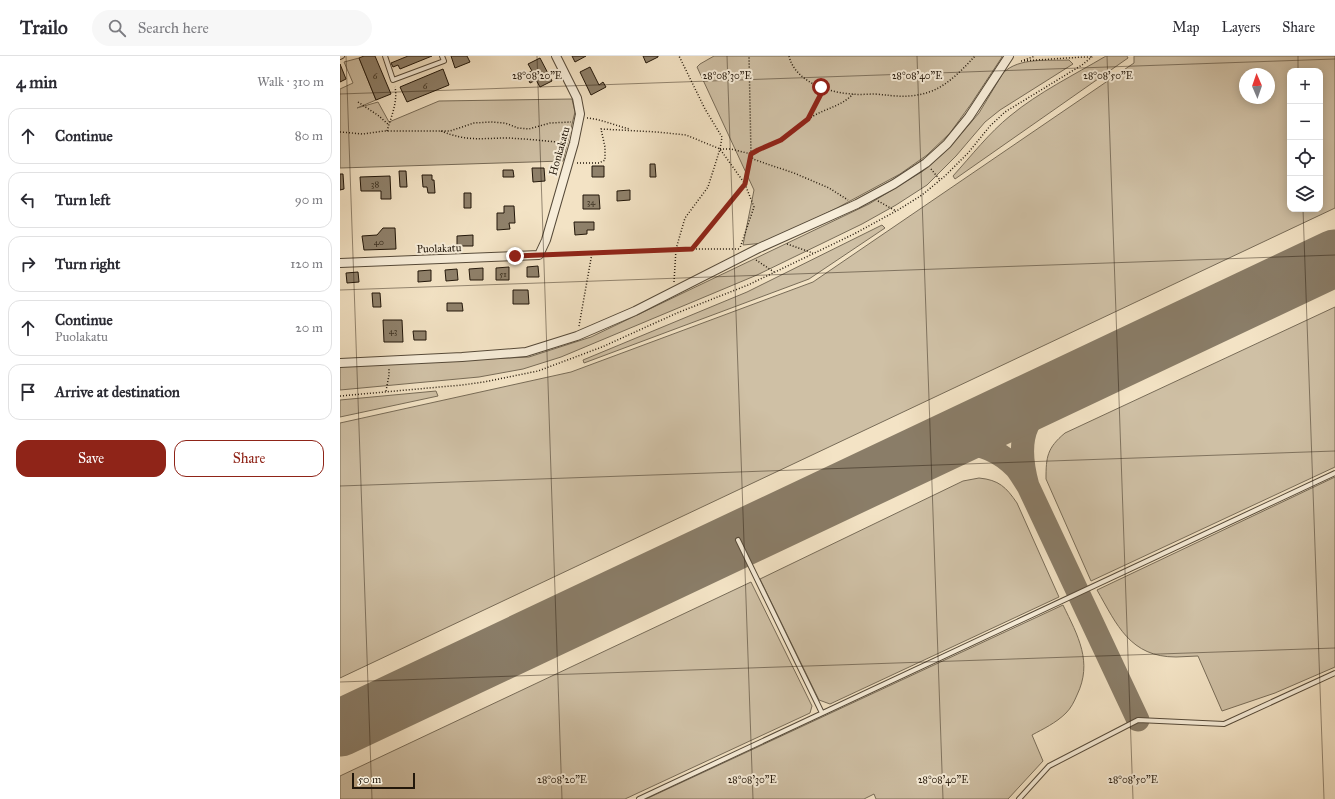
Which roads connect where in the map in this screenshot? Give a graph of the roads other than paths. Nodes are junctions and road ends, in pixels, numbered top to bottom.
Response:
1 (386, 56) edge
2 (442, 56) edge
3 (556, 56) edge
4 (1009, 56) edge
5 (539, 255) joint
6 (340, 263) edge
7 (340, 363) edge
8 (1335, 473) edge
9 (738, 540) dead end
10 (1335, 674) edge
11 (822, 713) junction
12 (639, 799) edge
13 (1020, 799) edge

1 - 2 lane
3 - 5 street, Honkakatu
4 - 7 street
5 - 6 street, Puolakatu
8 - 11 lane
9 - 11 lane
10 - 13 lane
11 - 12 lane

